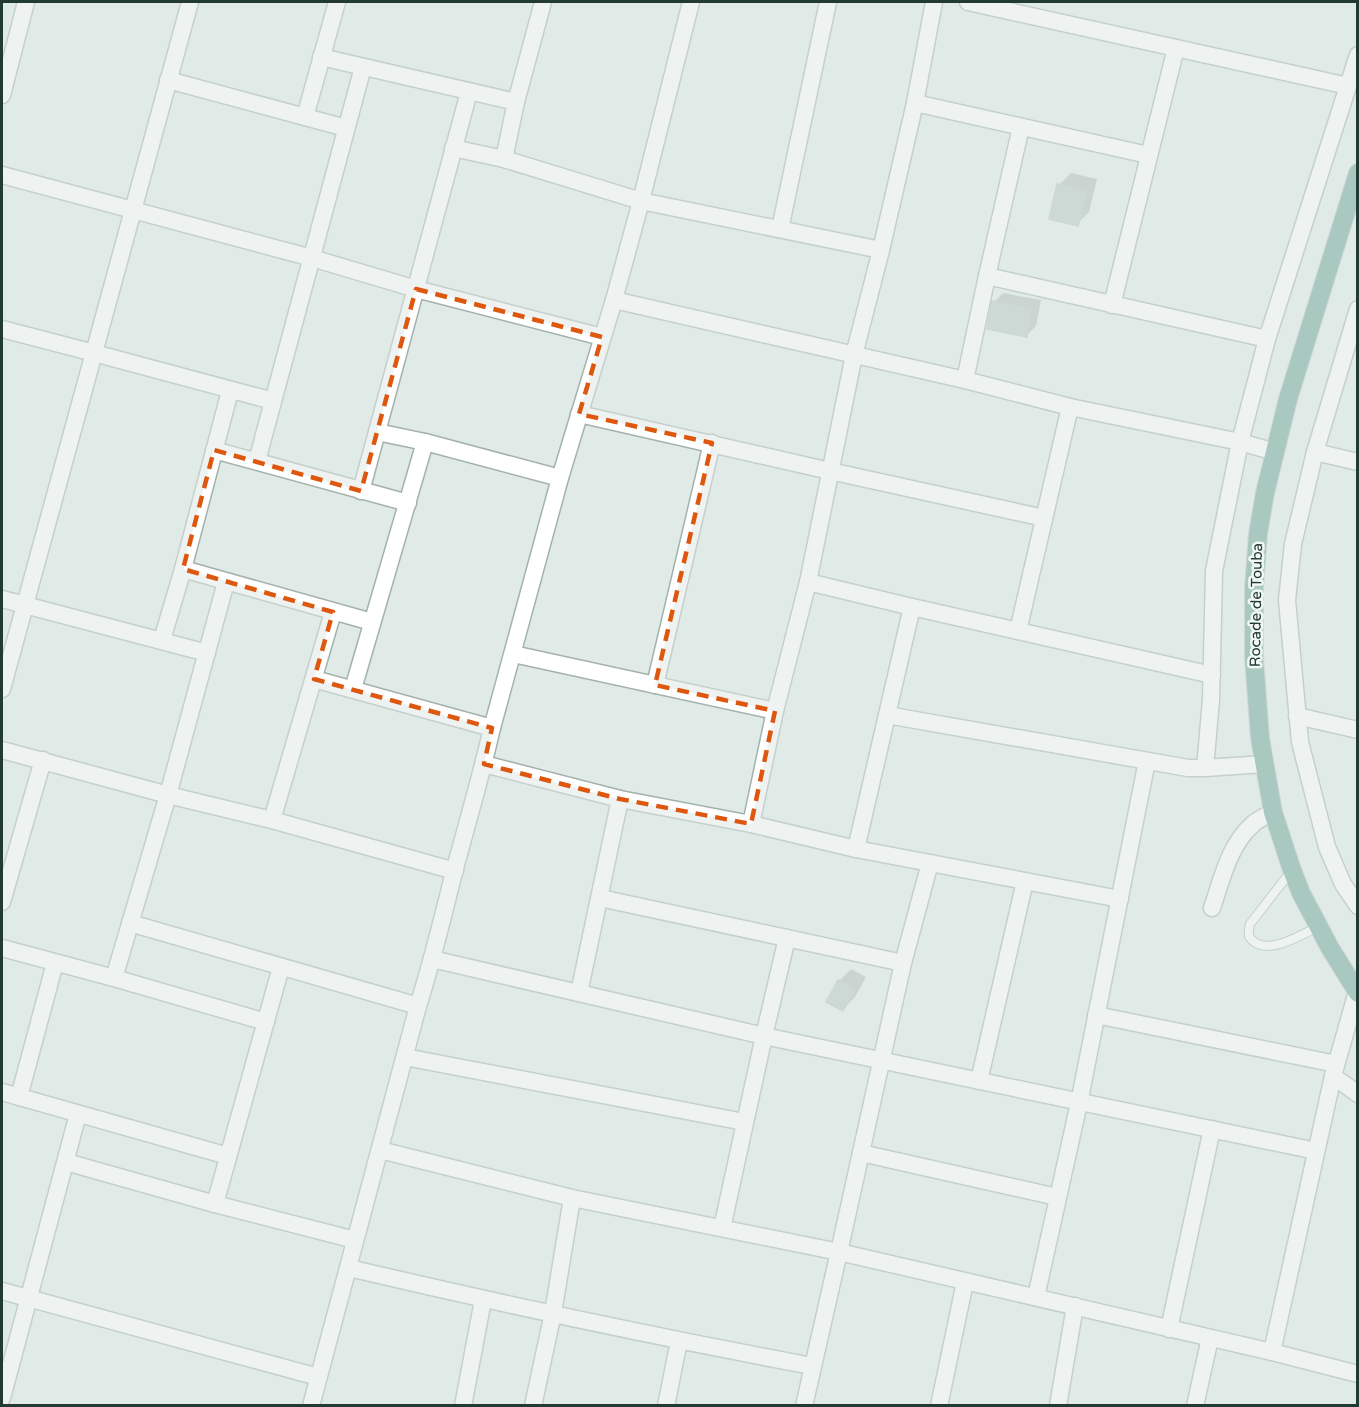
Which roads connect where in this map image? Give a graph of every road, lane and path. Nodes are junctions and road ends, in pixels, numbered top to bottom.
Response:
1 (26, 2) edge
2 (190, 2) edge
3 (337, 2) edge
4 (543, 2) edge
5 (691, 2) edge
6 (828, 2) edge
7 (934, 2) edge
8 (968, 2) edge
9 (992, 4) edge
10 (9, 36) edge
11 (1176, 48) junction
12 (1358, 55) edge
13 (321, 57) junction
14 (363, 67) junction
15 (168, 80) junction
16 (1348, 86) junction
17 (469, 92) junction
18 (2, 95) edge
19 (516, 102) junction
20 (915, 102) junction
21 (305, 117) junction
22 (1021, 127) junction
23 (346, 128) junction
24 (453, 148) junction
25 (1148, 155) junction
26 (504, 159) junction
27 (1358, 173) edge
28 (2, 175) edge
29 (640, 201) junction
30 (133, 211) junction
31 (780, 229) junction
32 (881, 250) junction
33 (312, 258) junction
34 (987, 276) junction
35 (416, 289) junction
36 (614, 300) junction
37 (1112, 305) junction
38 (1358, 309) edge
39 (2, 329) edge
40 (602, 337) junction
41 (1267, 339) junction
42 (1353, 344) edge
43 (94, 352) junction
44 (854, 355) junction
45 (965, 380) junction
46 (230, 391) junction
47 (273, 401) junction
48 (1070, 407) junction
49 (579, 414) junction
50 (376, 432) junction
51 (425, 442) junction
52 (1240, 442) junction
53 (712, 443) junction
54 (214, 450) junction
55 (1275, 452) junction
56 (1315, 452) junction
57 (257, 461) junction
58 (1358, 462) edge
59 (830, 471) junction
60 (560, 478) junction
61 (361, 491) junction
62 (408, 503) junction
63 (1044, 518) junction
64 (183, 569) junction
65 (226, 582) junction
66 (808, 582) junction
67 (2, 599) edge
68 (24, 605) junction
69 (912, 607) junction
70 (333, 612) junction
71 (372, 622) junction
72 (1018, 631) junction
73 (162, 640) junction
74 (207, 653) junction
75 (513, 654) junction
76 (1212, 675) junction
77 (314, 679) junction
78 (655, 685) junction
79 (2, 689) edge
80 (353, 689) junction
81 (775, 711) junction
82 (887, 715) junction
83 (1297, 716) junction
84 (492, 728) junction
85 (1358, 730) edge
86 (2, 750) edge
87 (43, 760) junction
88 (1147, 761) junction
89 (484, 764) junction
90 (1265, 764) junction
91 (1205, 768) junction
92 (168, 795) junction
93 (620, 799) junction
94 (1273, 812) junction
95 (272, 820) junction
96 (751, 824) junction
97 (856, 849) junction
98 (930, 863) junction
99 (1292, 870) junction
100 (455, 871) junction
101 (1025, 881) junction
102 (2, 898) edge
103 (600, 898) junction
104 (1120, 899) junction
105 (1358, 906) edge
106 (1212, 908) dead end
107 (130, 923) junction
108 (1318, 927) junction
109 (787, 938) junction
110 (2, 948) edge
111 (432, 959) junction
112 (55, 963) junction
113 (903, 963) junction
114 (281, 967) junction
115 (114, 978) junction
116 (1357, 991) edge
117 (579, 993) junction
118 (418, 1006) junction
119 (1096, 1015) junction
120 (266, 1022) junction
121 (764, 1036) junction
122 (405, 1057) junction
123 (881, 1060) junction
124 (1335, 1070) junction
125 (979, 1081) junction
126 (2, 1092) edge
127 (1358, 1094) edge
128 (19, 1097) junction
129 (1079, 1103) junction
130 (78, 1114) junction
131 (744, 1122) junction
132 (1212, 1129) junction
133 (380, 1150) junction
134 (1316, 1151) junction
135 (861, 1153) junction
136 (228, 1156) junction
137 (66, 1162) junction
138 (1058, 1197) junction
139 (572, 1198) junction
140 (214, 1204) junction
141 (722, 1228) junction
142 (355, 1240) junction
143 (839, 1252) junction
144 (349, 1268) junction
145 (965, 1282) junction
146 (2, 1291) edge
147 (1036, 1297) junction
148 (28, 1298) junction
149 (483, 1300) junction
150 (1075, 1306) junction
151 (553, 1313) junction
152 (1168, 1329) junction
153 (1210, 1338) junction
154 (679, 1341) junction
155 (1272, 1352) junction
156 (812, 1366) junction
157 (1358, 1374) edge
158 (318, 1377) junction
159 (2, 1398) edge
160 (311, 1406) edge
161 (463, 1406) edge
162 (533, 1406) edge
163 (666, 1406) edge
164 (804, 1406) edge
165 (939, 1406) edge
166 (1058, 1406) edge
167 (1196, 1406) edge

1 - 10 street
2 - 15 street
3 - 13 street
4 - 19 street
5 - 29 street
6 - 31 street
7 - 20 street
8 - 9 street
9 - 11 street
10 - 18 street
11 - 16 street
11 - 25 street
12 - 16 street
13 - 14 street
13 - 21 street
14 - 17 street
14 - 23 street
15 - 21 street
15 - 30 street
16 - 41 street
17 - 19 street
17 - 24 street
19 - 26 street
20 - 22 street
20 - 32 street
21 - 23 street
22 - 25 street
22 - 34 street
23 - 33 street
24 - 26 street
24 - 35 street
25 - 37 street
26 - 29 street
27 - 55 main road, Rocade de Touba
28 - 30 street
29 - 31 street
29 - 36 street
30 - 33 street
30 - 43 street
31 - 32 street
32 - 44 street
33 - 35 street
33 - 47 street
34 - 37 street
34 - 45 street
35 - 40 street
35 - 50 street
36 - 40 street
36 - 44 street
37 - 41 street
38 - 42 street
39 - 43 street
40 - 49 street
41 - 52 street
42 - 56 street
43 - 46 street
43 - 68 street
44 - 45 street
44 - 59 street
45 - 48 street
46 - 47 street
46 - 54 street
47 - 57 street
48 - 52 street
48 - 63 street
49 - 53 street
49 - 60 street
50 - 51 street
50 - 61 street
51 - 60 street
51 - 62 street
52 - 55 street
52 - 76 street
53 - 59 street
53 - 78 street
54 - 57 street
54 - 64 street
55 - 90 main road, Rocade de Touba
56 - 58 street
56 - 83 street
57 - 61 street
59 - 63 street
59 - 66 street
60 - 75 street
61 - 62 street
62 - 71 street
63 - 72 street
64 - 65 street
64 - 73 street
65 - 70 street
65 - 74 street
66 - 69 street
66 - 81 street
67 - 68 street
68 - 73 street
68 - 79 street
69 - 72 street
69 - 82 street
70 - 71 street
70 - 77 street
71 - 80 street
72 - 76 street
73 - 74 street
74 - 92 street
75 - 78 street
75 - 84 street
76 - 91 street
77 - 80 street
77 - 95 street
78 - 81 street
80 - 84 street
81 - 96 street
82 - 88 street
82 - 97 street
83 - 85 street
83 - 105 street
84 - 89 street
86 - 87 street
87 - 92 street
87 - 102 street
88 - 91 street
88 - 104 street
89 - 93 street
89 - 100 street
90 - 91 street
90 - 94 main road, Rocade de Touba
92 - 95 street
92 - 107 street
93 - 96 street
93 - 103 street
94 - 99 main road, Rocade de Touba
94 - 106 street
95 - 100 street
96 - 97 street
97 - 98 street
98 - 101 street
98 - 113 street
99 - 108 main road, Rocade de Touba
99 - 108 lane
100 - 111 street
101 - 104 street
101 - 125 street
103 - 109 street
103 - 117 street
104 - 119 street
107 - 114 street
107 - 115 street
108 - 116 main road, Rocade de Touba
109 - 113 street
109 - 121 street
110 - 112 street
111 - 117 street
111 - 118 street
112 - 115 street
112 - 128 street
113 - 123 street
114 - 118 street
114 - 120 street
115 - 120 street
116 - 124 street
117 - 121 street
118 - 122 street
119 - 124 street
119 - 129 street
120 - 136 street
121 - 123 street
121 - 131 street
122 - 131 street
122 - 133 street
123 - 125 street
123 - 135 street
124 - 127 street
124 - 134 street
125 - 129 street
126 - 128 street
128 - 130 street
129 - 132 street
129 - 138 street
130 - 136 street
130 - 137 street
131 - 141 street
132 - 134 street
132 - 152 street
133 - 139 street
133 - 142 street
134 - 155 street
135 - 138 street
135 - 143 street
136 - 140 street
137 - 140 street
137 - 148 street
138 - 147 street
139 - 141 street
139 - 151 street
140 - 142 street
141 - 143 street
142 - 144 street
143 - 145 street
143 - 156 street
144 - 149 street
144 - 158 street
145 - 147 street
145 - 165 street
146 - 148 street
147 - 150 street
148 - 158 street
148 - 159 street
149 - 151 street
149 - 161 street
150 - 152 street
150 - 166 street
151 - 154 street
151 - 162 street
152 - 153 street
153 - 155 street
153 - 167 street
154 - 156 street
154 - 163 street
155 - 157 street
156 - 164 street
158 - 160 street

